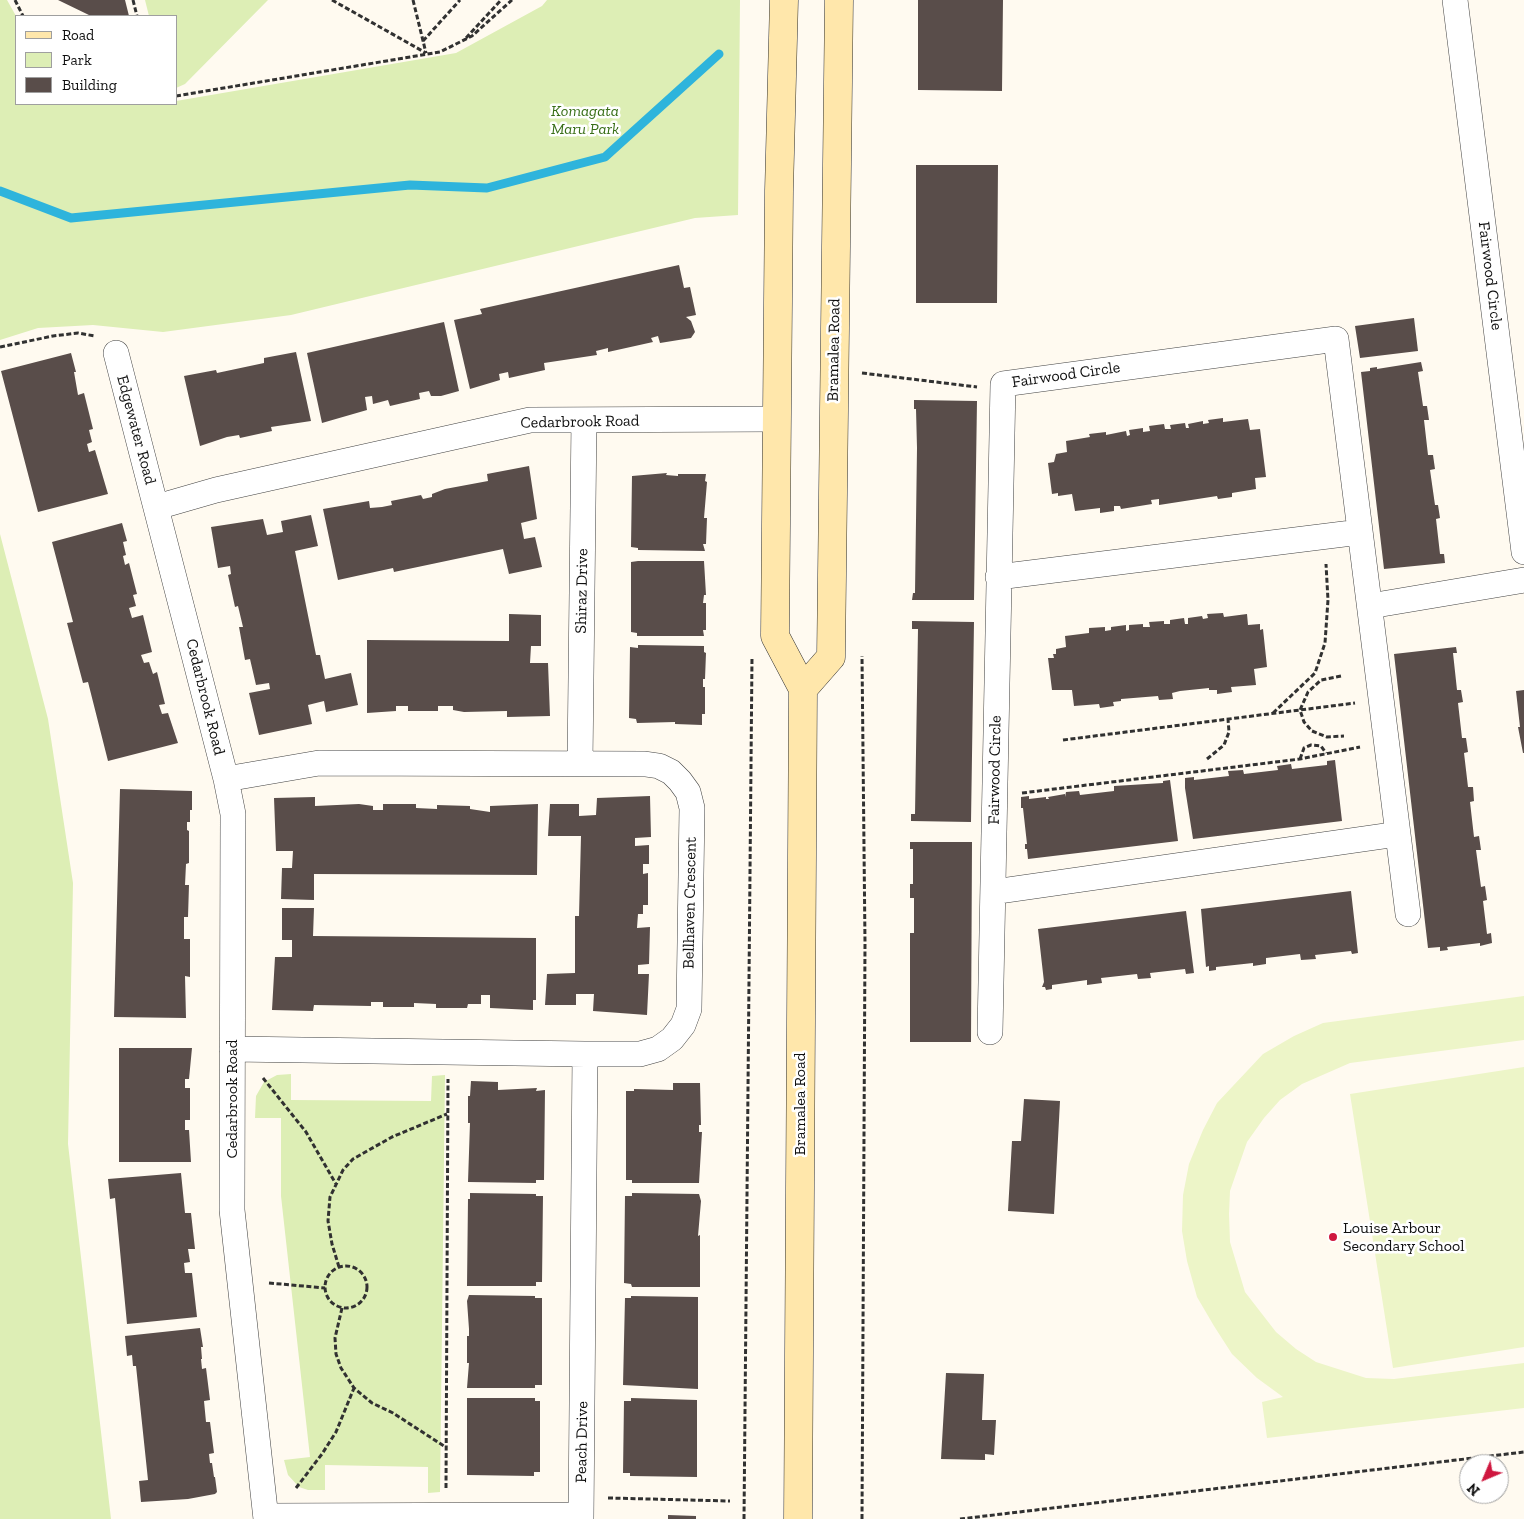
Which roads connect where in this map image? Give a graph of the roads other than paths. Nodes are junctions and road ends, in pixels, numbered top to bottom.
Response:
1 (784, 0) edge
2 (839, 0) edge
3 (1455, 0) edge
4 (109, 346) road end
5 (777, 419) junction
6 (584, 420) junction
7 (157, 507) junction
8 (1360, 532) junction
9 (1524, 552) edge
10 (998, 577) junction
11 (1524, 580) edge
12 (1370, 606) junction
13 (803, 689) junction
14 (580, 763) junction
15 (226, 779) junction
16 (1398, 834) junction
17 (993, 892) junction
18 (1408, 914) dead end
19 (990, 1032) dead end
20 (232, 1049) junction
21 (586, 1054) junction
22 (581, 1517) edge
23 (266, 1518) edge
24 (798, 1519) edge

1 - 5 main road, Bramalea Road
2 - 13 main road, Bramalea Road
3 - 9 street, Fairwood Circle
4 - 7 street, Edgewater Road
5 - 6 street, Cedarbrook Road
5 - 13 main road, Bramalea Road
6 - 7 street, Cedarbrook Road
6 - 14 street, Shiraz Drive
7 - 15 street, Cedarbrook Road
8 - 10 street
8 - 10 street, Fairwood Circle
8 - 12 street, Fairwood Circle
10 - 17 street, Fairwood Circle
11 - 12 street
12 - 16 street, Fairwood Circle
13 - 24 main road, Bramalea Road
14 - 15 street, Bellhaven Crescent
14 - 21 street, Bellhaven Crescent
15 - 20 street, Cedarbrook Road
16 - 17 street
16 - 18 street, Fairwood Circle
17 - 19 street, Fairwood Circle
20 - 21 street, Bellhaven Crescent
20 - 23 street, Cedarbrook Road
21 - 22 street, Peach Drive
22 - 23 street, Peach Drive

